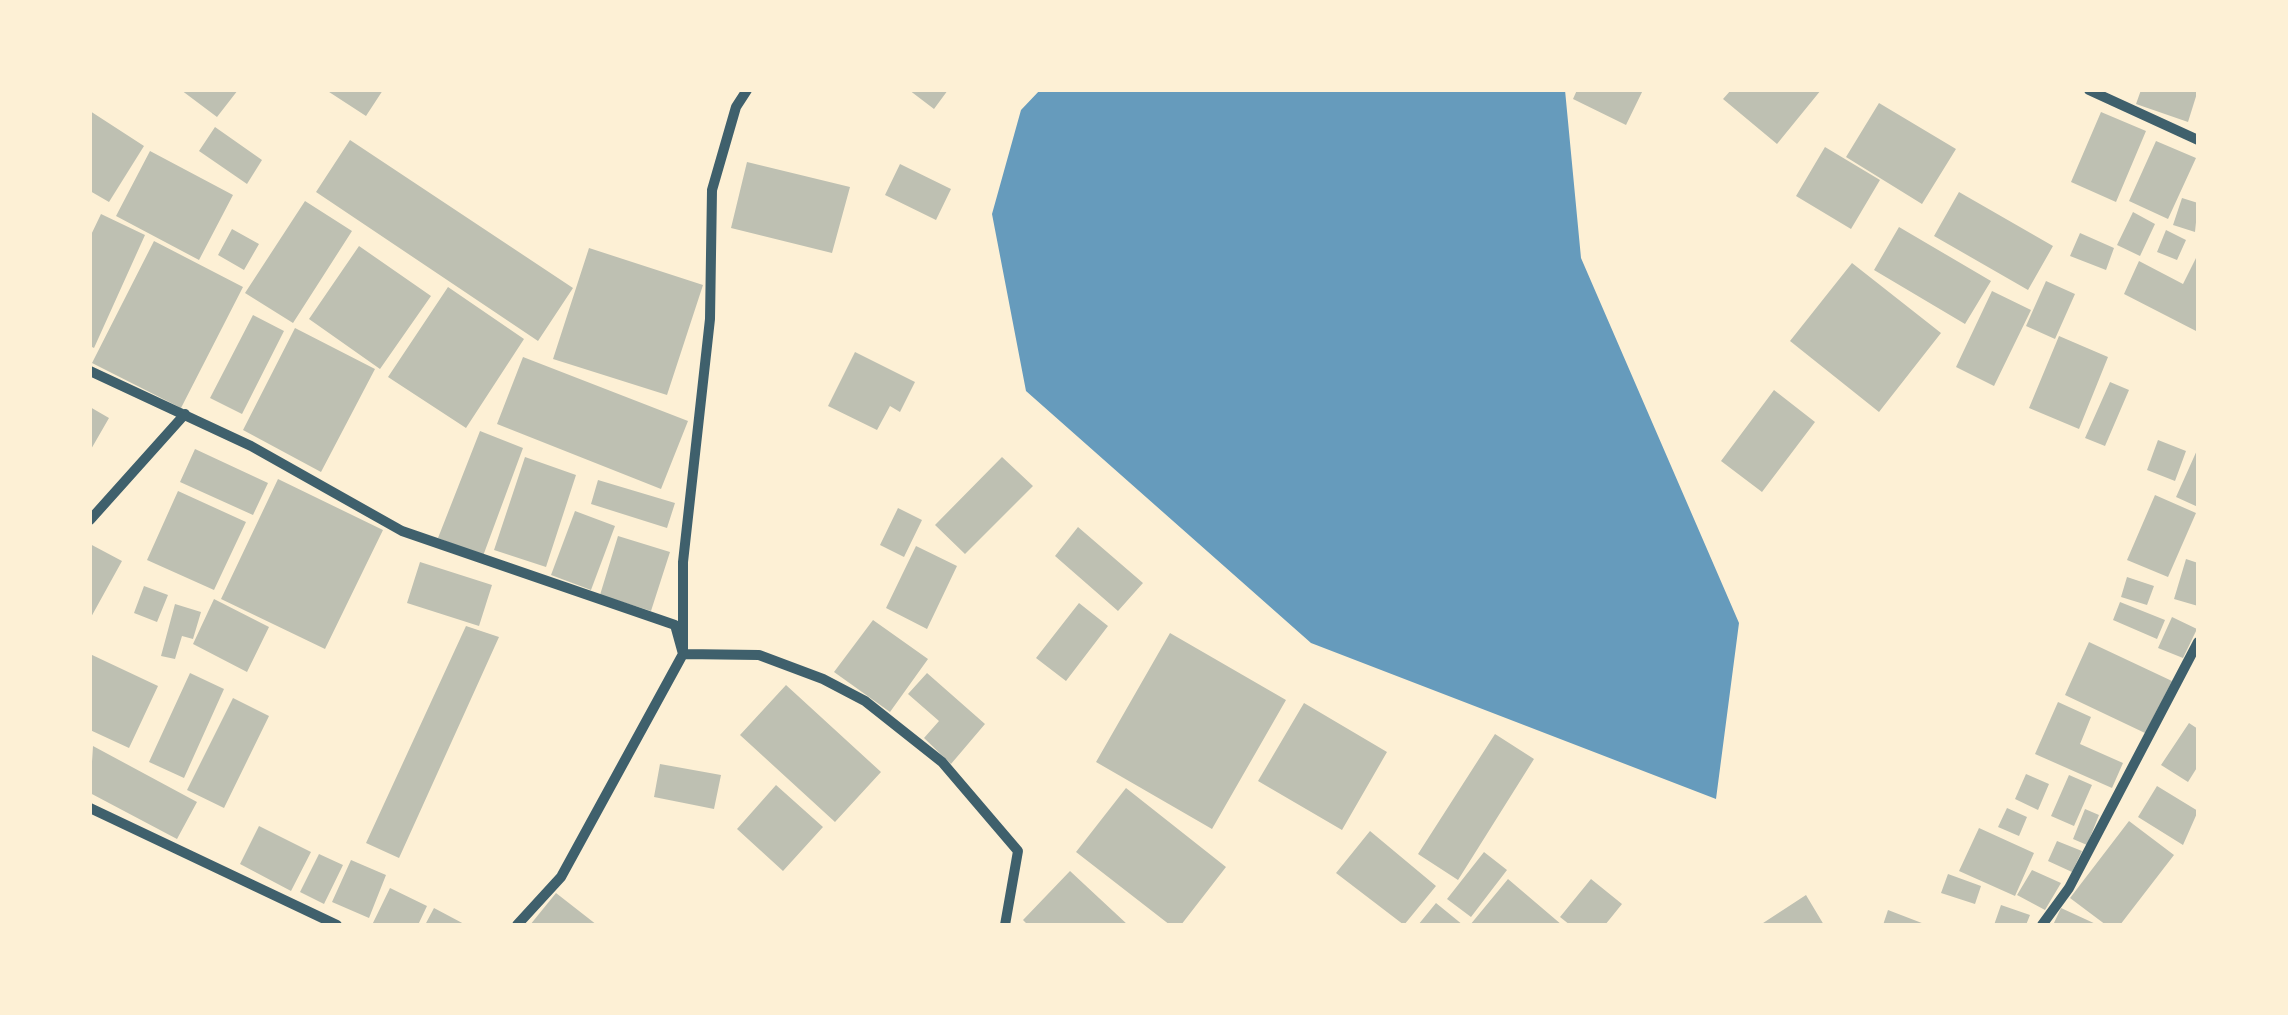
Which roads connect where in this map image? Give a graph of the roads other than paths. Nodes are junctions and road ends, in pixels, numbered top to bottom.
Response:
1 (747, 90) edge
2 (2089, 90) edge
3 (2198, 140) edge
4 (90, 371) edge
5 (185, 414) junction
6 (90, 520) edge
7 (2198, 642) edge
8 (683, 654) junction
9 (90, 808) edge
10 (337, 925) edge
11 (516, 925) edge
12 (1005, 925) edge
13 (2042, 925) edge

1 - 8 street
2 - 3 street
4 - 5 street
5 - 6 street
5 - 8 street
7 - 13 street
8 - 11 street
8 - 12 street
9 - 10 street

